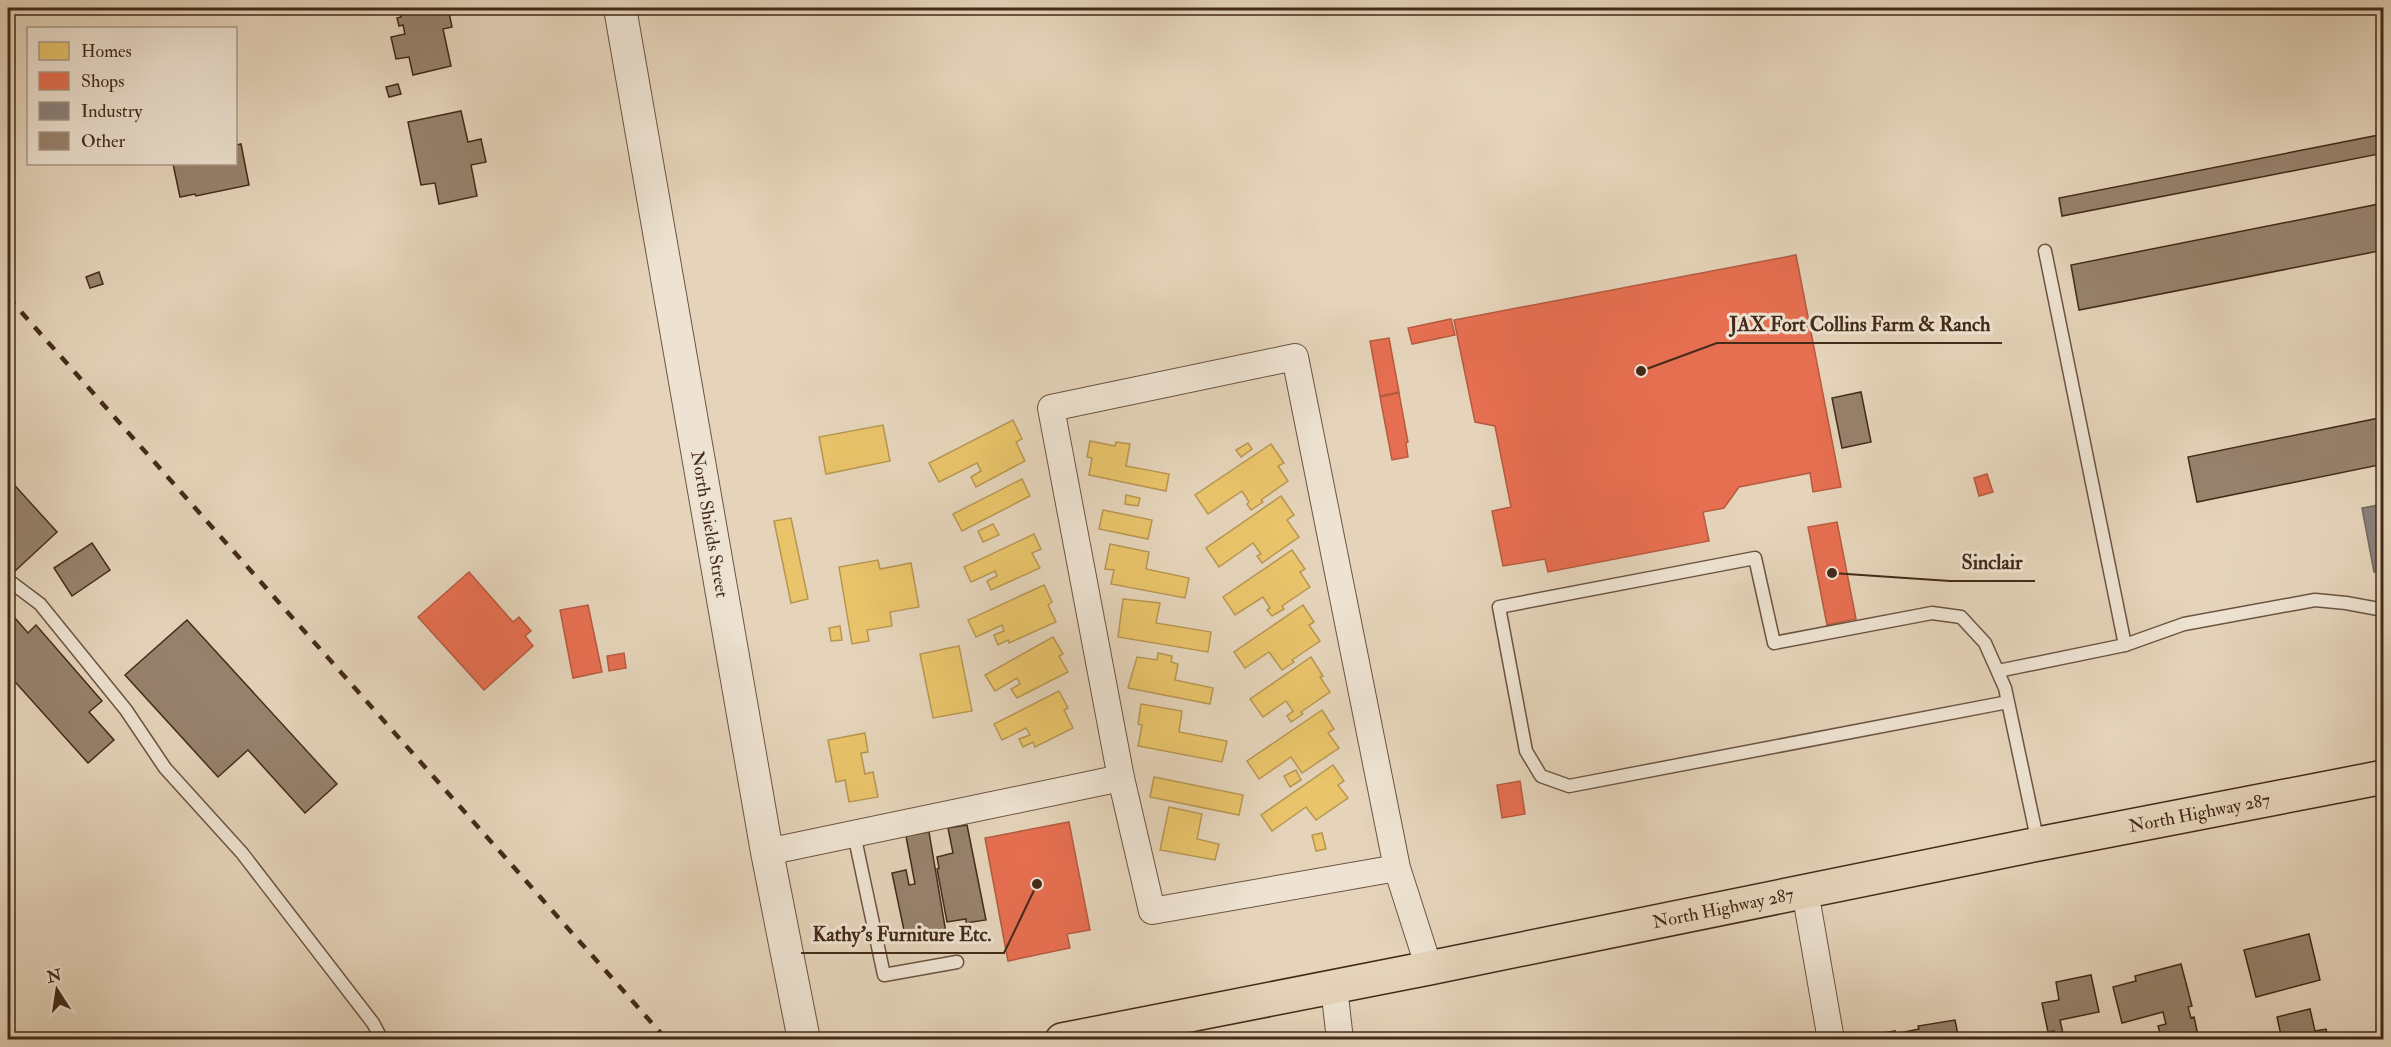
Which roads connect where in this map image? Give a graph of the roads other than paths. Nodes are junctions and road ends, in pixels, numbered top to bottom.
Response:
1 (620, 8) edge
2 (2045, 251) dead end
3 (8, 580) edge
4 (2384, 610) edge
5 (2125, 645) junction
6 (1998, 671) junction
7 (2008, 702) junction
8 (2384, 777) edge
9 (1121, 778) junction
10 (854, 834) junction
11 (2038, 844) junction
12 (767, 852) junction
13 (1397, 868) junction
14 (1805, 891) junction
15 (957, 962) dead end
16 (1429, 968) junction
17 (1334, 987) junction
18 (1106, 1035) edge
19 (382, 1040) edge
20 (804, 1040) edge
21 (1062, 1040) edge
22 (1340, 1040) edge
23 (1831, 1040) edge

1 - 12 street, North Shields Street
2 - 5 lane
3 - 19 lane
4 - 5 lane
5 - 6 lane
6 - 7 lane
6 - 7 lane
7 - 11 lane
8 - 11 highway, North Highway 287
9 - 10 street
9 - 13 street
9 - 13 street
10 - 12 street
10 - 15 lane
11 - 14 highway, North Highway 287
12 - 20 street, North Shields Street
13 - 16 street
14 - 16 highway, North Highway 287
14 - 23 street
16 - 17 highway, North Highway 287
17 - 18 highway, North Highway 287
17 - 22 street
18 - 21 highway, North Highway 287

